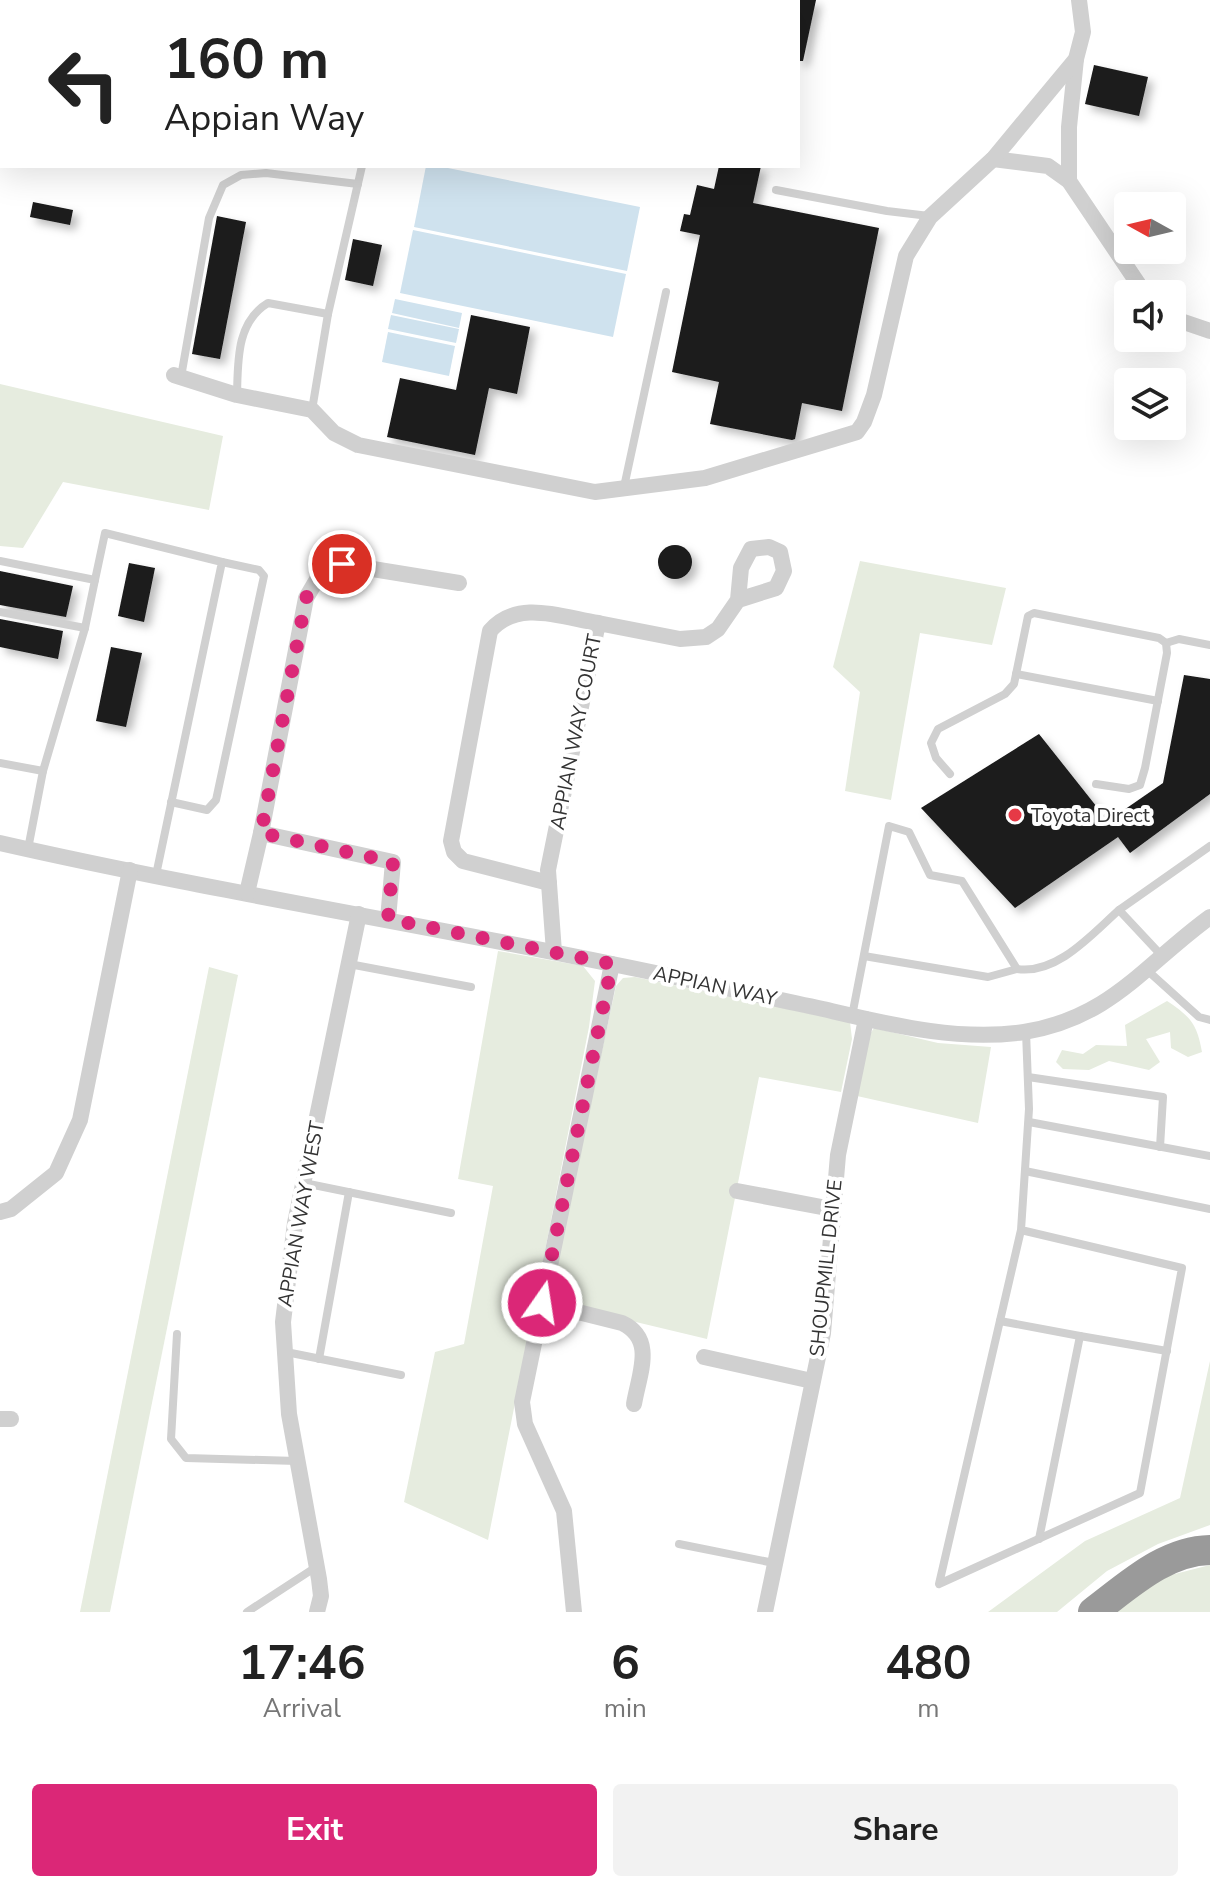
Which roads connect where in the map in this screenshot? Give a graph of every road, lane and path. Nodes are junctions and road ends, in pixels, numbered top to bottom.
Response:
1 (1079, 0) edge
2 (1076, 59) junction
3 (993, 159) junction
4 (362, 168) edge
5 (266, 170) edge
6 (1069, 181) junction
7 (358, 184) junction
8 (776, 190) dead end
9 (930, 217) junction
10 (1136, 280) edge
11 (666, 292) dead end
12 (328, 314) junction
13 (1186, 323) edge
14 (1210, 331) edge
15 (177, 376) joint
16 (237, 395) junction
17 (312, 410) junction
18 (624, 488) junction
19 (0, 561) edge
20 (222, 562) junction
21 (95, 580) junction
22 (459, 583) dead end
23 (738, 600) dead end
24 (0, 612) edge
25 (598, 623) junction
26 (85, 628) junction
27 (1166, 643) junction
28 (1210, 645) edge
29 (1016, 674) junction
30 (1158, 701) junction
31 (0, 763) edge
32 (43, 771) junction
33 (950, 774) dead end
34 (1096, 784) dead end
35 (171, 802) junction
36 (261, 833) junction
37 (0, 843) edge
38 (1210, 846) edge
39 (28, 849) junction
40 (130, 870) junction
41 (156, 875) junction
42 (549, 883) junction
43 (247, 893) junction
44 (1119, 910) junction
45 (359, 914) junction
46 (1210, 917) edge
47 (388, 919) junction
48 (554, 952) junction
49 (864, 956) junction
50 (1162, 957) junction
51 (349, 964) junction
52 (612, 964) junction
53 (1017, 969) junction
54 (1148, 971) junction
55 (471, 987) dead end
56 (859, 1017) junction
57 (1210, 1020) edge
58 (1026, 1031) junction
59 (1028, 1077) junction
60 (1029, 1122) junction
61 (1160, 1147) junction
62 (1210, 1156) edge
63 (1025, 1171) junction
64 (303, 1183) junction
65 (737, 1191) dead end
66 (349, 1192) junction
67 (832, 1209) junction
68 (1210, 1209) edge
69 (0, 1212) edge
70 (451, 1213) dead end
71 (1021, 1230) junction
72 (542, 1303) junction
73 (1000, 1321) junction
74 (177, 1334) dead end
75 (1080, 1336) junction
76 (1167, 1351) junction
77 (285, 1352) junction
78 (704, 1357) dead end
79 (319, 1359) junction
80 (401, 1375) dead end
81 (812, 1381) junction
82 (634, 1404) dead end
83 (298, 1461) junction
84 (1039, 1539) junction
85 (679, 1544) dead end
86 (1210, 1550) edge
87 (774, 1563) junction
88 (317, 1566) junction
89 (247, 1612) edge
90 (317, 1612) edge
91 (574, 1612) edge
92 (765, 1612) edge
93 (1093, 1612) edge

1 - 2 street
2 - 3 street
2 - 6 street
3 - 6 street
3 - 9 street
4 - 7 lane
5 - 7 lane
5 - 15 lane
6 - 10 street
7 - 12 lane
8 - 9 lane
9 - 18 street
11 - 18 lane
12 - 16 lane
12 - 17 lane
13 - 14 street
15 - 16 street
16 - 17 street
17 - 18 street
19 - 21 lane
20 - 21 lane
20 - 35 lane
20 - 35 lane
21 - 26 lane
22 - 36 street
23 - 25 street, APPIAN WAY COURT
24 - 26 lane
25 - 42 street, APPIAN WAY COURT
25 - 42 street
26 - 32 lane
27 - 28 lane
27 - 29 lane
27 - 30 lane
29 - 30 lane
29 - 33 lane
30 - 34 lane
31 - 32 lane
32 - 39 lane
35 - 41 lane
36 - 43 street
36 - 47 street
37 - 39 street, APPIAN WAY
38 - 44 lane
39 - 40 street, APPIAN WAY
40 - 41 street, APPIAN WAY
40 - 69 street
41 - 43 street, APPIAN WAY
42 - 48 street, APPIAN WAY COURT
43 - 45 street, APPIAN WAY
44 - 50 lane
44 - 53 lane
45 - 47 street, APPIAN WAY
45 - 51 street, APPIAN WAY WEST
46 - 50 street, APPIAN WAY
47 - 48 street, APPIAN WAY
48 - 52 street, APPIAN WAY
49 - 53 lane
49 - 53 lane
49 - 56 lane
50 - 54 street, APPIAN WAY
51 - 55 lane
51 - 64 street, APPIAN WAY WEST
52 - 56 street, APPIAN WAY
52 - 72 street
54 - 57 lane
54 - 58 street, APPIAN WAY
56 - 58 street, APPIAN WAY
56 - 67 street, SHOUPMILL DRIVE
58 - 59 lane
59 - 60 lane
59 - 61 lane
60 - 61 lane
60 - 63 lane
61 - 62 lane
63 - 68 lane
63 - 71 lane
64 - 66 lane
64 - 77 street, APPIAN WAY WEST
65 - 67 street
66 - 70 lane
66 - 79 lane
67 - 81 street, SHOUPMILL DRIVE
71 - 73 lane
71 - 76 lane
72 - 82 street
72 - 91 street
73 - 75 lane
73 - 84 lane
74 - 83 lane
75 - 76 lane
75 - 84 lane
76 - 84 lane
77 - 79 lane
77 - 83 street, APPIAN WAY WEST
78 - 81 street
79 - 80 lane
81 - 87 street, SHOUPMILL DRIVE
83 - 88 street, APPIAN WAY WEST
85 - 87 lane
86 - 93 highway
87 - 92 street, SHOUPMILL DRIVE
88 - 89 lane
88 - 90 street, APPIAN WAY WEST

